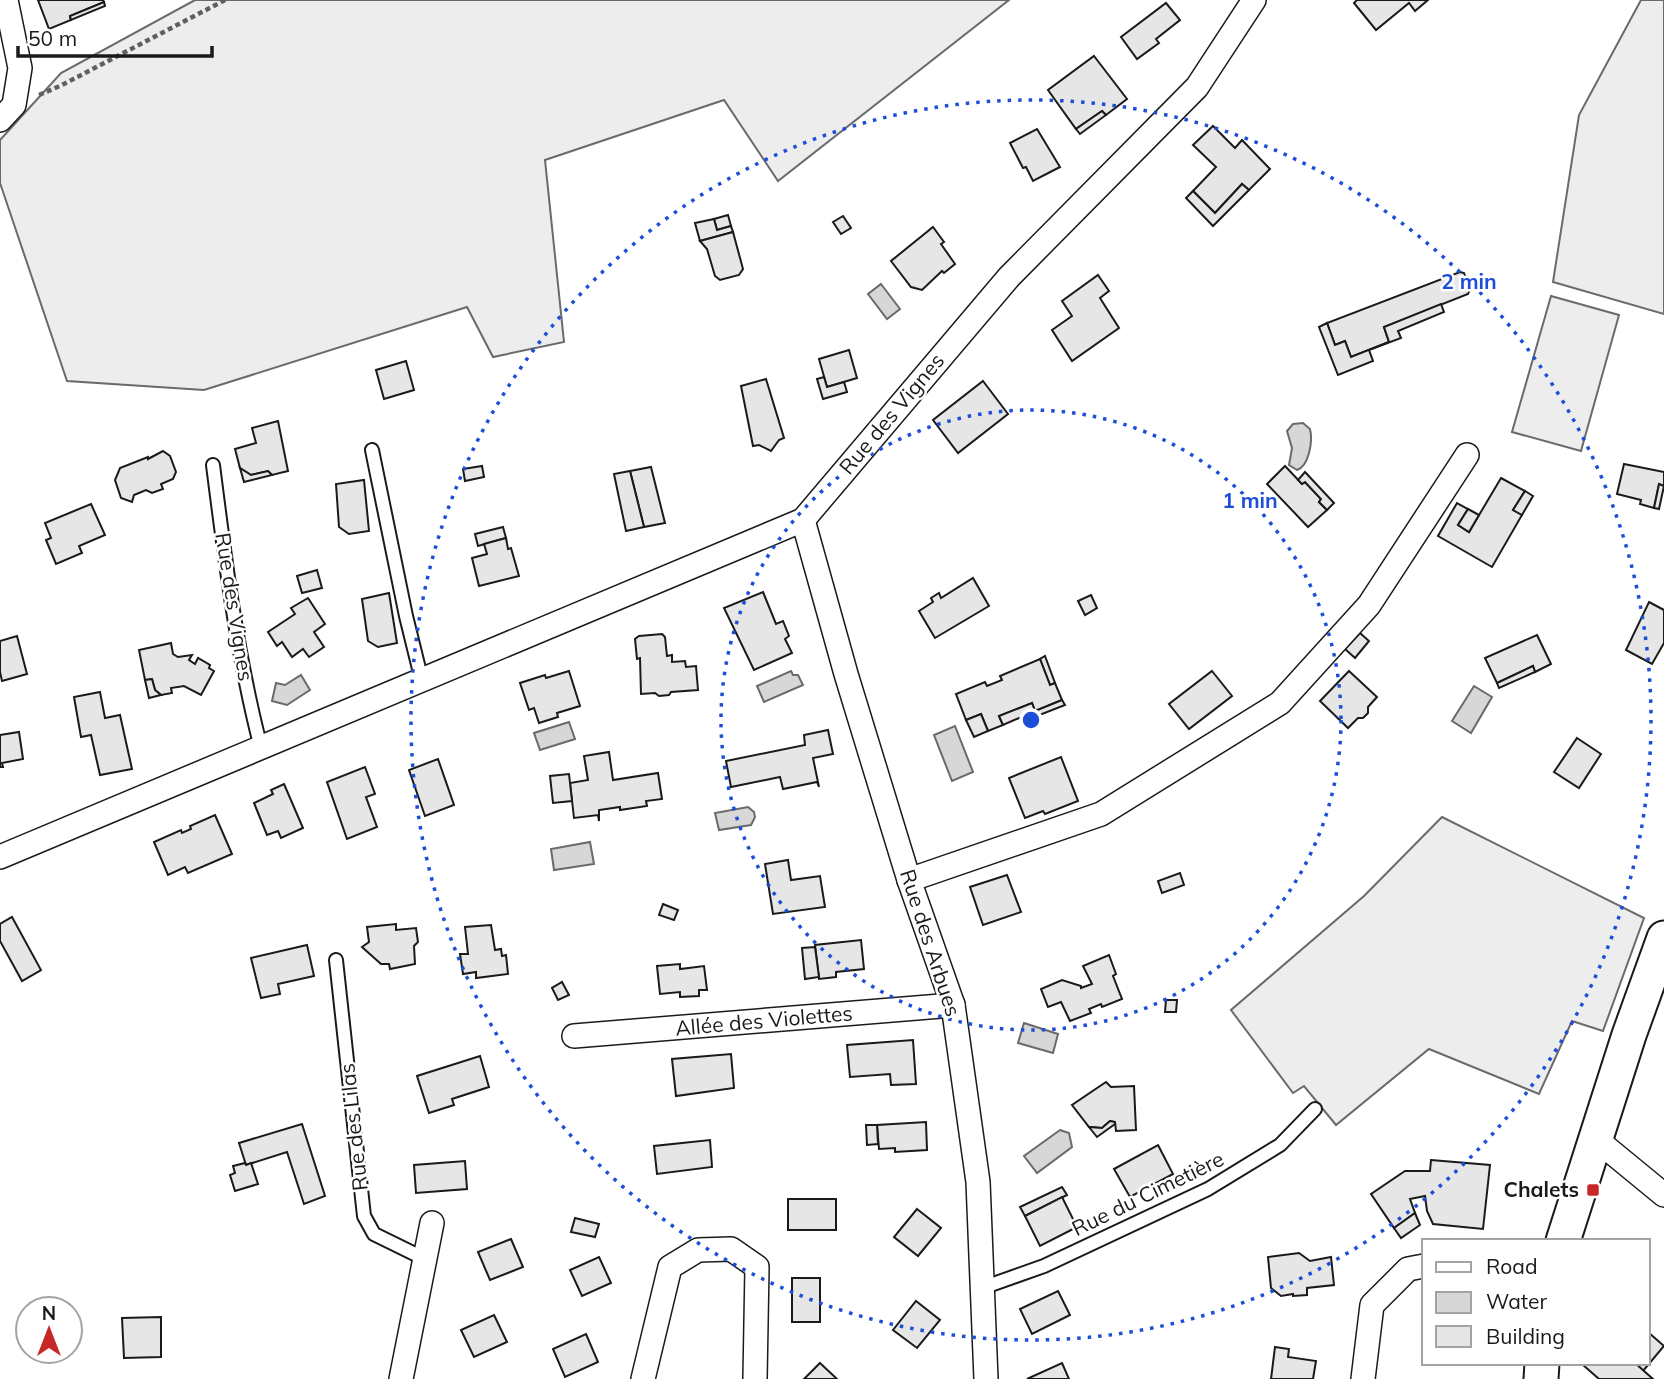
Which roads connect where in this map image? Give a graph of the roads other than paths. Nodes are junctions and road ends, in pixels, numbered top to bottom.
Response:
1 (6, 0) edge
2 (1254, 0) edge
3 (7, 113) edge
4 (372, 450) dead end
5 (1467, 455) dead end
6 (213, 465) dead end
7 (803, 520) junction
8 (422, 681) junction
9 (261, 748) junction
10 (0, 857) edge
11 (909, 880) junction
12 (1664, 938) edge
13 (336, 960) dead end
14 (953, 1005) junction
15 (574, 1036) dead end
16 (1315, 1109) dead end
17 (1597, 1140) junction
18 (1664, 1195) edge
19 (432, 1223) dead end
20 (1564, 1239) edge
21 (425, 1258) junction
22 (1422, 1266) edge
23 (982, 1288) junction
24 (401, 1379) edge
25 (643, 1379) edge
26 (755, 1379) edge
27 (986, 1379) edge
28 (1363, 1379) edge

1 - 3 street
2 - 7 street, Rue des Vignes
4 - 8 lane
5 - 11 street
6 - 9 lane, Rue des Vignes
7 - 8 street, Rue des Vignes
7 - 11 street, Rue des Arbues
8 - 9 street, Rue des Vignes
9 - 10 street, Rue des Vignes
11 - 14 street, Rue des Arbues
12 - 17 main road
13 - 21 lane, Rue des Lilas
14 - 15 street, Allée des Violettes
14 - 23 street, Rue des Arbues
16 - 23 lane, Rue du Cimetière
17 - 18 street
17 - 20 main road
19 - 21 street
21 - 24 street
22 - 28 street
23 - 27 street, Rue des Arbues
25 - 26 street

